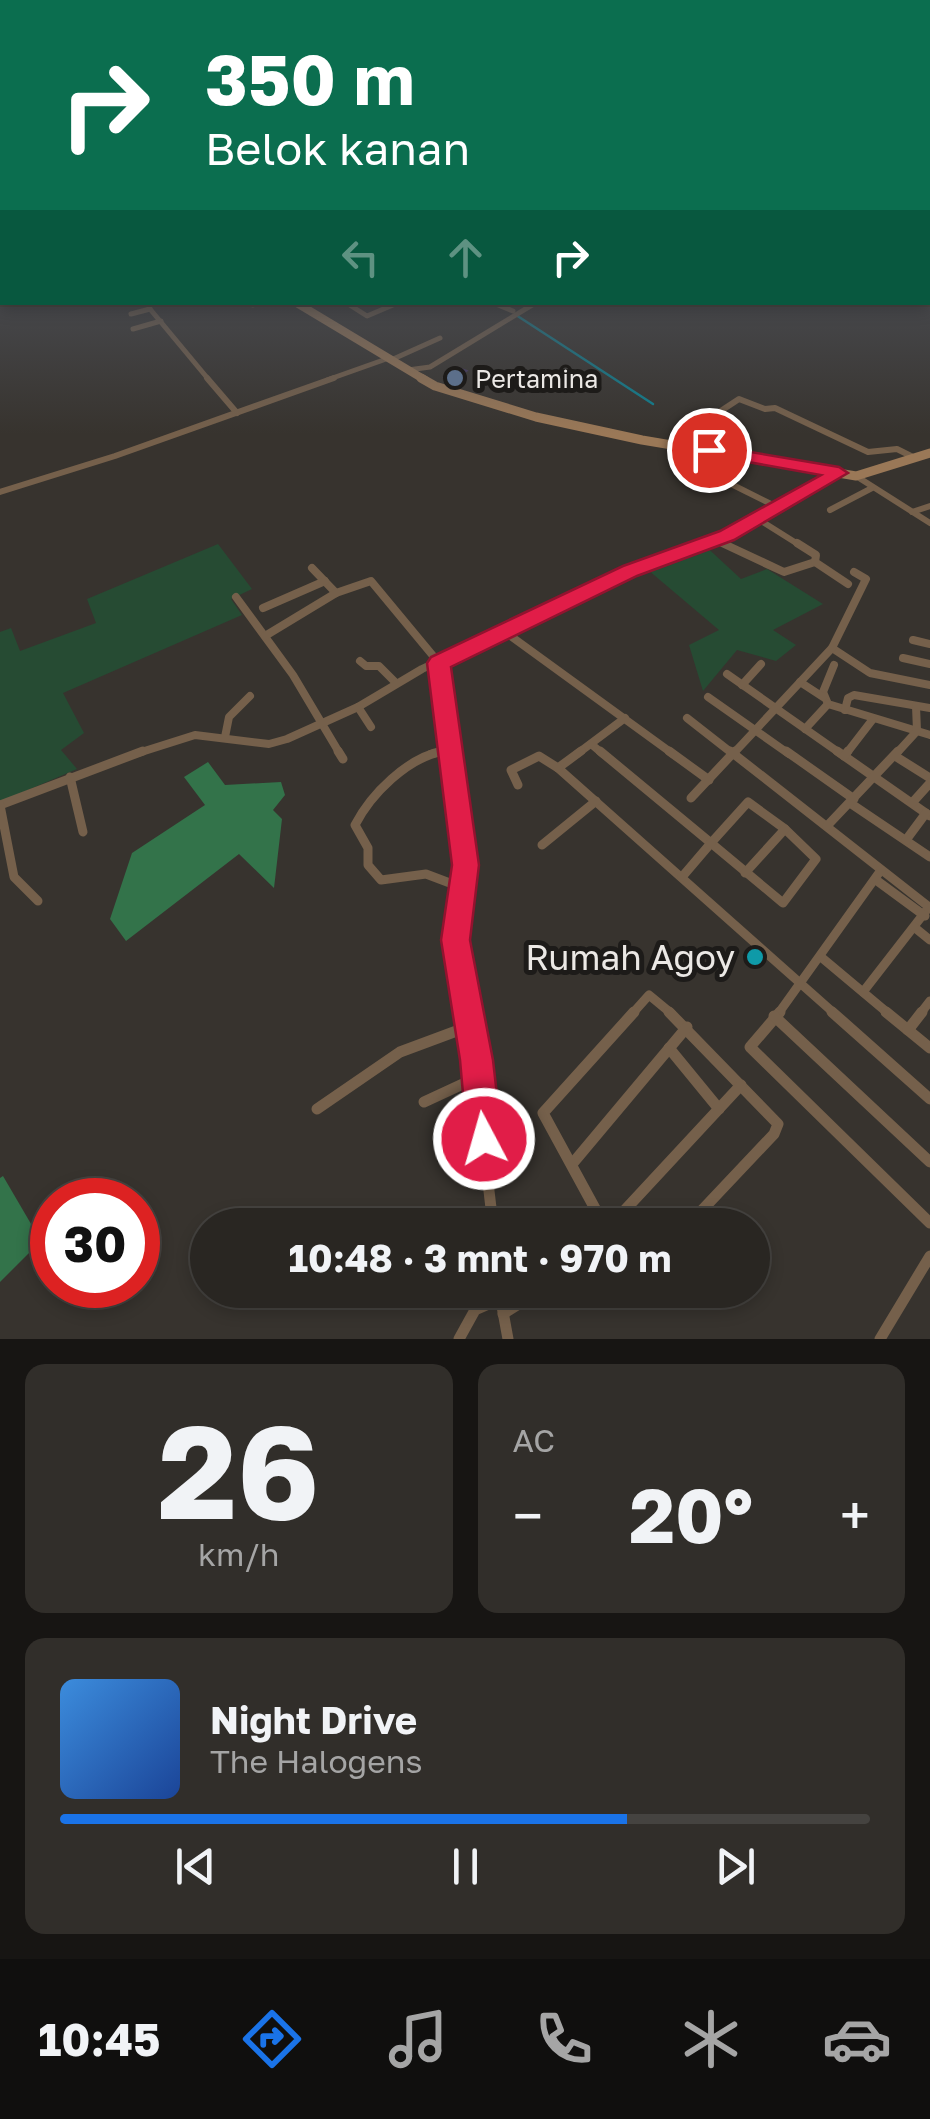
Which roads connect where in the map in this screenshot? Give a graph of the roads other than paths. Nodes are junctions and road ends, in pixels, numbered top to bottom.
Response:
1 (143, 308) edge
2 (151, 308) edge
3 (306, 308) edge
4 (354, 308) edge
5 (385, 308) edge
6 (529, 308) edge
7 (530, 308) edge
8 (131, 314) dead end
9 (161, 321) junction
10 (133, 329) dead end
11 (440, 338) dead end
12 (390, 359) junction
13 (435, 368) junction
14 (412, 372) junction
15 (432, 383) junction
16 (237, 413) junction
17 (678, 446) junction
18 (930, 453) edge
19 (915, 458) junction
20 (703, 470) dead end
21 (839, 473) junction
22 (856, 476) junction
23 (872, 488) junction
24 (0, 492) edge
25 (930, 506) edge
26 (779, 508) junction
27 (830, 510) dead end
28 (912, 512) junction
29 (758, 519) junction
30 (930, 523) edge
31 (716, 540) junction
32 (814, 562) junction
33 (312, 568) dead end
34 (854, 572) dead end
35 (325, 581) junction
36 (848, 584) dead end
37 (336, 593) junction
38 (236, 597) dead end
39 (263, 608) dead end
40 (505, 632) junction
41 (266, 636) junction
42 (912, 640) dead end
43 (930, 644) edge
44 (832, 648) junction
45 (903, 658) dead end
46 (360, 661) dead end
47 (439, 663) junction
48 (761, 664) dead end
49 (930, 664) edge
50 (834, 665) dead end
51 (728, 674) dead end
52 (800, 682) junction
53 (396, 684) junction
54 (742, 684) junction
55 (930, 685) edge
56 (250, 696) dead end
57 (708, 697) dead end
58 (825, 701) junction
59 (916, 706) junction
60 (358, 707) junction
61 (930, 708) edge
62 (776, 709) junction
63 (845, 710) junction
64 (625, 718) junction
65 (687, 718) dead end
66 (873, 718) junction
67 (322, 725) junction
68 (371, 727) dead end
69 (805, 729) junction
70 (755, 732) junction
71 (917, 732) junction
72 (930, 735) edge
73 (225, 737) junction
74 (593, 746) junction
75 (449, 750) junction
76 (735, 755) junction
77 (844, 756) junction
78 (895, 756) junction
79 (343, 759) dead end
80 (558, 768) junction
81 (70, 776) junction
82 (876, 778) junction
83 (709, 780) junction
84 (930, 781) edge
85 (518, 785) dead end
86 (691, 798) dead end
87 (596, 801) junction
88 (852, 801) junction
89 (912, 803) junction
90 (0, 805) edge
91 (928, 814) edge
92 (827, 826) junction
93 (785, 829) junction
94 (83, 832) dead end
95 (906, 840) junction
96 (542, 845) dead end
97 (711, 845) junction
98 (930, 857) edge
99 (745, 873) junction
100 (879, 875) junction
101 (682, 878) junction
102 (463, 888) junction
103 (38, 901) dead end
104 (927, 911) edge
105 (914, 927) junction
106 (930, 940) edge
107 (822, 957) junction
108 (802, 985) junction
109 (863, 992) junction
110 (930, 1001) edge
111 (774, 1016) junction
112 (470, 1026) junction
113 (687, 1027) junction
114 (908, 1030) junction
115 (669, 1048) junction
116 (930, 1048) edge
117 (478, 1076) junction
118 (741, 1085) junction
119 (930, 1099) edge
120 (424, 1102) dead end
121 (719, 1109) junction
122 (317, 1110) dead end
123 (930, 1162) edge
124 (572, 1164) junction
125 (491, 1208) edge
126 (597, 1208) edge
127 (623, 1208) edge
128 (704, 1208) edge
129 (930, 1222) edge
130 (930, 1256) edge
131 (478, 1308) edge
132 (502, 1308) edge
133 (512, 1308) edge
134 (503, 1314) junction
135 (459, 1339) edge
136 (508, 1339) edge
137 (880, 1339) edge

1 - 8 street
2 - 9 street
3 - 12 main road
4 - 5 street
6 - 14 street
7 - 13 street
9 - 10 street
9 - 16 street
11 - 12 street
12 - 14 main road
12 - 16 street
13 - 14 street
13 - 15 street
14 - 15 main road
15 - 17 main road
16 - 24 street
17 - 19 street
17 - 21 main road
18 - 19 main road
19 - 22 main road
20 - 26 street
21 - 22 main road
21 - 26 street
22 - 23 street
23 - 27 street
23 - 28 street
25 - 28 street
26 - 29 street
28 - 30 street
29 - 31 street
29 - 32 street
31 - 32 street
31 - 40 street
32 - 36 street
33 - 35 street
34 - 44 street
35 - 37 street
35 - 39 street
37 - 41 street
37 - 47 street
38 - 41 street
40 - 47 street
40 - 64 street
41 - 67 street
42 - 43 street
44 - 52 street
44 - 55 street
45 - 49 street
46 - 53 street
47 - 53 street
47 - 75 street
48 - 54 street
50 - 58 street
51 - 54 street
52 - 58 street
52 - 62 street
53 - 60 street
54 - 62 street
56 - 73 street
57 - 70 street
58 - 63 street
58 - 69 street
59 - 61 street
59 - 63 street
59 - 71 street
60 - 67 street
60 - 68 street
62 - 69 street
62 - 70 street
63 - 66 street
64 - 74 street
64 - 83 street
65 - 76 street
66 - 71 street
66 - 77 street
67 - 73 street
67 - 79 street
69 - 77 street
70 - 76 street
70 - 88 street
71 - 72 street
71 - 78 street
73 - 81 street
74 - 80 street
74 - 97 street
75 - 102 street
75 - 102 street
76 - 83 street
76 - 92 street
77 - 82 street
78 - 82 street
78 - 84 street
80 - 85 street
80 - 87 street
81 - 90 street
81 - 94 street
82 - 88 street
82 - 89 street
83 - 86 street
84 - 89 street
87 - 96 street
87 - 101 street
88 - 92 street
88 - 95 street
89 - 91 street
90 - 103 street
91 - 95 street
92 - 100 street
93 - 97 street
93 - 99 street
93 - 99 street
95 - 98 street
97 - 99 street
97 - 101 street
100 - 104 street
100 - 107 street
101 - 108 street
102 - 112 street
104 - 105 street
105 - 106 street
105 - 109 street
107 - 108 street
107 - 109 street
108 - 111 street
108 - 119 street
109 - 114 street
110 - 114 street
111 - 123 street
111 - 129 street
112 - 117 street
112 - 122 street
113 - 115 street
113 - 118 street
113 - 124 street
114 - 116 street
115 - 121 street
115 - 124 street
117 - 120 street
117 - 125 street
118 - 121 street
118 - 128 street
121 - 127 street
124 - 126 street
130 - 137 street
131 - 135 street
132 - 134 street
133 - 134 street
134 - 136 street

